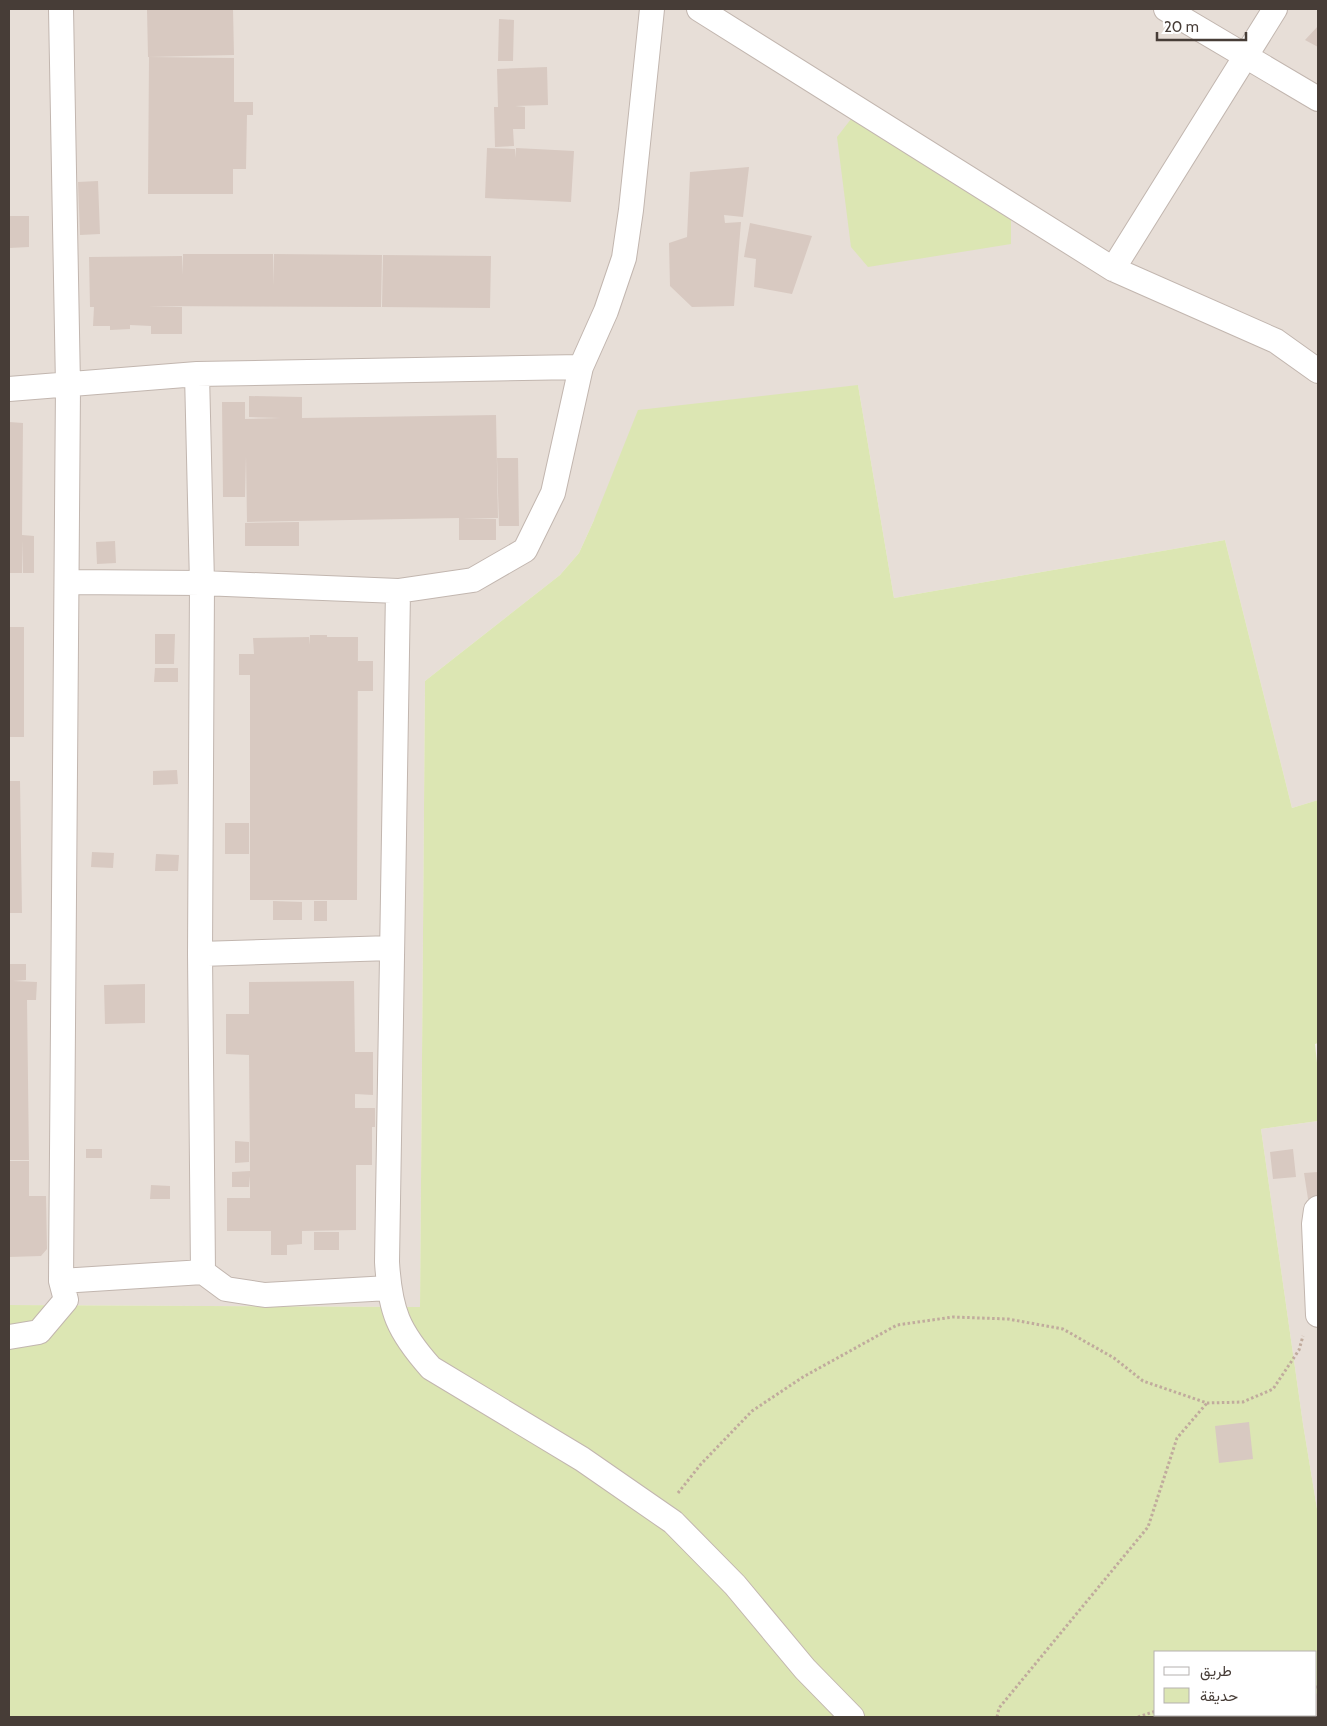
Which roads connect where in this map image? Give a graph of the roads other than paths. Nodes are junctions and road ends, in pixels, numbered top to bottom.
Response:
1 (61, 9) edge
2 (652, 9) edge
3 (699, 9) edge
4 (1166, 9) edge
5 (1275, 9) edge
6 (1245, 57) junction
7 (1318, 99) edge
8 (1113, 269) junction
9 (581, 367) junction
10 (1318, 371) edge
11 (197, 374) junction
12 (68, 386) junction
13 (9, 389) edge
14 (66, 582) junction
15 (202, 583) junction
16 (398, 591) junction
17 (392, 948) junction
18 (200, 954) junction
19 (1318, 1208) edge
20 (203, 1272) junction
21 (61, 1281) junction
22 (389, 1288) junction
23 (1311, 1323) edge
24 (9, 1337) edge
25 (852, 1717) edge

1 - 12 street
2 - 9 street
3 - 8 street
4 - 6 street
5 - 6 street
6 - 7 street
6 - 8 street
8 - 10 street
9 - 11 street
9 - 16 street
11 - 12 street
11 - 15 street
12 - 13 street
12 - 14 street
14 - 15 street
14 - 21 street
15 - 16 street
15 - 18 street
16 - 17 street
17 - 18 street
17 - 22 street
18 - 20 street
19 - 23 street
20 - 21 street
20 - 22 street
21 - 24 street
22 - 25 street

